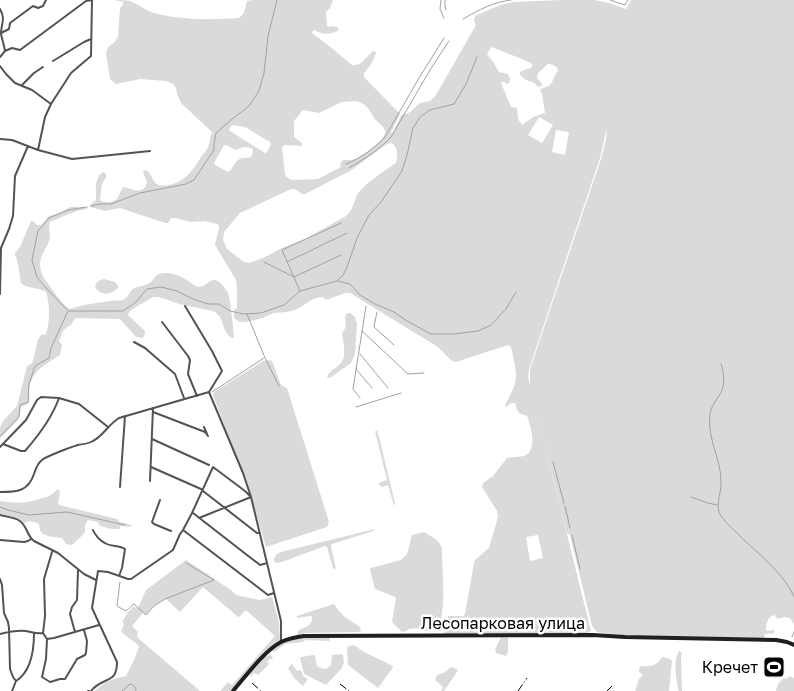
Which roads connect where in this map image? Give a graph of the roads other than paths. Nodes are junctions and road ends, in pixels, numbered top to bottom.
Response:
1 (46, 0) edge
2 (92, 0) edge
3 (0, 9) edge
4 (1, 33) junction
5 (91, 39) junction
6 (6, 51) junction
7 (0, 57) edge
8 (53, 61) dead end
9 (0, 66) edge
10 (42, 67) dead end
11 (22, 85) junction
12 (51, 104) junction
13 (0, 139) edge
14 (28, 146) junction
15 (38, 150) junction
16 (150, 151) dead end
17 (0, 294) edge
18 (184, 306) dead end
19 (162, 322) dead end
20 (134, 342) dead end
21 (210, 392) junction
22 (197, 396) junction
23 (59, 398) junction
24 (185, 398) junction
25 (154, 408) junction
26 (154, 412) junction
27 (125, 416) junction
28 (108, 427) junction
29 (204, 427) dead end
30 (152, 438) junction
31 (3, 444) junction
32 (0, 447) edge
33 (209, 465) dead end
34 (151, 467) junction
35 (150, 481) dead end
36 (120, 487) dead end
37 (202, 490) junction
38 (0, 492) edge
39 (251, 497) junction
40 (160, 500) dead end
41 (225, 508) junction
42 (192, 513) junction
43 (0, 515) edge
44 (199, 518) junction
45 (93, 530) dead end
46 (183, 530) junction
47 (171, 531) dead end
48 (260, 533) junction
49 (31, 539) junction
50 (0, 540) edge
51 (52, 550) junction
52 (267, 563) junction
53 (78, 570) junction
54 (119, 576) junction
55 (0, 579) edge
56 (96, 580) junction
57 (274, 593) junction
58 (99, 625) junction
59 (84, 630) junction
60 (10, 632) junction
61 (74, 632) junction
62 (34, 633) junction
63 (43, 633) junction
64 (0, 634) edge
65 (47, 639) junction
66 (281, 642) junction
67 (794, 645) edge
68 (16, 681) junction
69 (12, 691) edge
70 (91, 691) edge
71 (233, 691) edge

1 - 4 street
2 - 5 street
2 - 6 street
3 - 4 street
4 - 6 street
5 - 8 street
5 - 12 street
6 - 7 street
9 - 11 street
10 - 11 street
11 - 12 street
12 - 15 street
13 - 14 street
14 - 15 street
14 - 17 street
15 - 16 street
18 - 21 street
19 - 22 street
20 - 24 street
21 - 22 street
21 - 39 street
22 - 24 street
23 - 28 street
23 - 31 street
23 - 31 street
24 - 25 street
25 - 26 street
25 - 27 street
26 - 29 street
26 - 30 street
27 - 28 street
27 - 36 street
28 - 38 street
30 - 33 street
30 - 34 street
31 - 32 street
34 - 35 street
34 - 37 street
37 - 39 street
37 - 41 street
37 - 42 street
39 - 41 street
39 - 48 street
40 - 47 street
41 - 44 street
41 - 48 street
42 - 44 street
42 - 46 street
43 - 49 street
44 - 52 street
45 - 54 street
46 - 54 street
46 - 57 street
48 - 52 street
49 - 50 street
49 - 51 street
51 - 53 street
51 - 63 street
52 - 57 street
53 - 56 street
53 - 61 street
54 - 56 street
55 - 60 street
56 - 58 street
57 - 66 street
58 - 59 street
58 - 70 street
59 - 61 street
59 - 65 street
60 - 62 street
60 - 64 street
60 - 68 street
61 - 65 street
62 - 63 street
62 - 68 street
63 - 65 street
66 - 67 street, Лесопарковая улица
66 - 71 street, Лесопарковая улица
68 - 69 street

